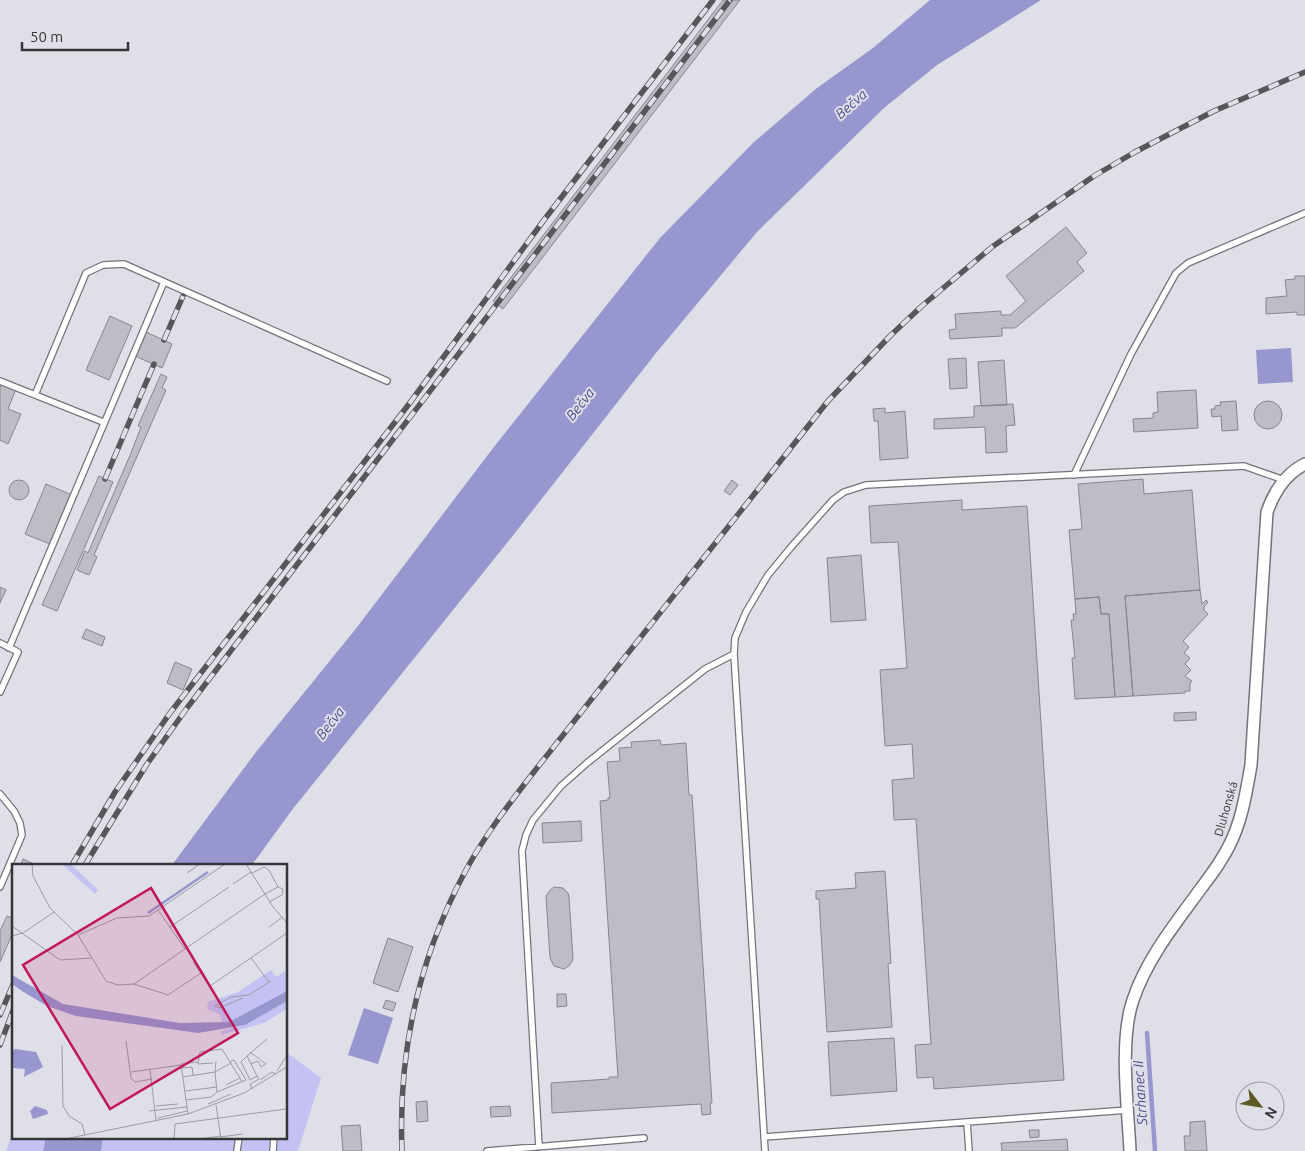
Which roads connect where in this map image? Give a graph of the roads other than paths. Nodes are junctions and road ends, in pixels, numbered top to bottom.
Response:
1 (1305, 213) edge
2 (164, 282) junction
3 (387, 380) dead end
4 (0, 381) edge
5 (35, 395) junction
6 (103, 422) junction
7 (1305, 464) edge
8 (1074, 475) junction
9 (1284, 480) junction
10 (0, 643) edge
11 (10, 648) junction
12 (734, 654) junction
13 (0, 692) edge
14 (0, 794) edge
15 (0, 887) edge
16 (1128, 1110) junction
17 (967, 1122) junction
18 (764, 1137) junction
19 (239, 1138) edge
20 (274, 1138) edge
21 (644, 1138) dead end
22 (540, 1147) junction
23 (237, 1151) edge
24 (273, 1151) edge
25 (487, 1151) edge
26 (765, 1151) edge
27 (969, 1151) edge
28 (1130, 1151) edge

1 - 8 lane
2 - 3 lane
2 - 5 lane
2 - 6 lane
4 - 5 lane
5 - 6 lane
6 - 11 lane
7 - 9 street
8 - 9 lane
8 - 12 lane
9 - 16 street, Dluhonská
10 - 11 lane
11 - 13 lane
12 - 18 lane
12 - 22 lane
14 - 15 lane
16 - 17 lane
16 - 28 street, Dluhonská
17 - 18 lane
17 - 27 lane
18 - 26 lane
19 - 23 lane
20 - 24 lane
21 - 22 lane
22 - 25 lane

